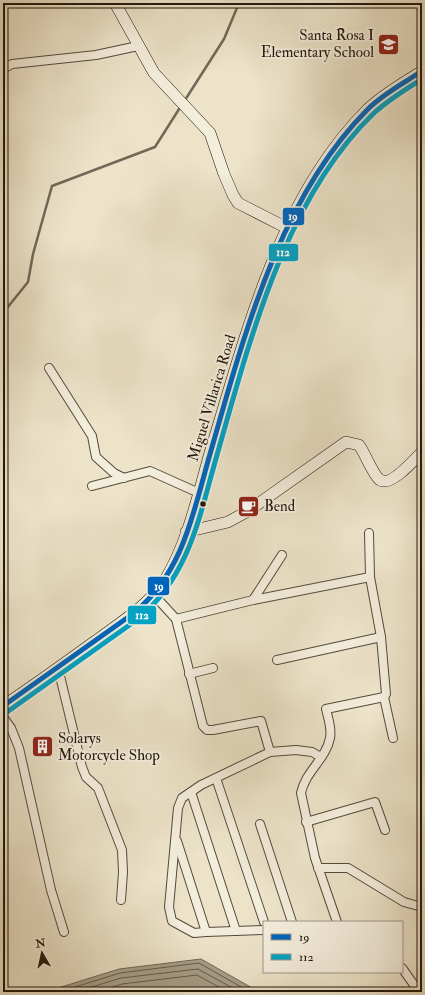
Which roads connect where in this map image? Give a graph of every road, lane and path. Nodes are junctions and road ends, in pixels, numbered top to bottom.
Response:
1 (115, 3) edge
2 (138, 46) junction
3 (3, 69) edge
4 (422, 71) edge
5 (287, 228) junction
6 (49, 368) dead end
7 (422, 452) edge
8 (124, 478) junction
9 (92, 486) dead end
10 (199, 493) junction
11 (186, 532) junction
12 (369, 533) dead end
13 (282, 555) dead end
14 (370, 577) junction
15 (154, 595) junction
16 (253, 600) junction
17 (176, 619) junction
18 (381, 637) junction
19 (277, 660) dead end
20 (58, 668) junction
21 (213, 668) dead end
22 (189, 674) junction
23 (384, 697) junction
24 (3, 706) edge
25 (3, 717) edge
26 (394, 738) dead end
27 (270, 752) junction
28 (320, 757) junction
29 (216, 778) junction
30 (191, 792) junction
31 (306, 822) junction
32 (260, 824) dead end
33 (385, 830) dead end
34 (176, 836) junction
35 (318, 868) junction
36 (121, 900) dead end
37 (422, 906) edge
38 (264, 921) edge
39 (292, 921) edge
40 (337, 921) edge
41 (263, 930) edge
42 (236, 931) junction
43 (64, 932) dead end
44 (206, 932) junction
45 (403, 969) edge
46 (419, 992) edge

1 - 2 main road
2 - 3 street
2 - 5 main road
4 - 5 main road, Miguel Villarica Road
5 - 10 main road, Miguel Villarica Road
6 - 8 street
7 - 11 main road
8 - 9 street
8 - 10 street
10 - 11 main road, Miguel Villarica Road
11 - 15 main road, Miguel Villarica Road
12 - 14 street
13 - 16 street
14 - 16 street
14 - 18 street
15 - 17 street
15 - 20 main road, Miguel Villarica Road
16 - 17 street
17 - 22 street
18 - 19 street
18 - 23 street
20 - 24 main road, Miguel Villarica Road
20 - 36 street
21 - 22 street
22 - 27 street
23 - 26 street
23 - 28 street
25 - 43 street
27 - 28 street
27 - 29 street
28 - 31 street
29 - 30 street
29 - 38 street
30 - 34 street
30 - 42 street
31 - 33 street
31 - 35 street
32 - 39 street
34 - 44 street
34 - 44 street
35 - 37 street
35 - 40 street
41 - 42 street
42 - 44 street
45 - 46 street

